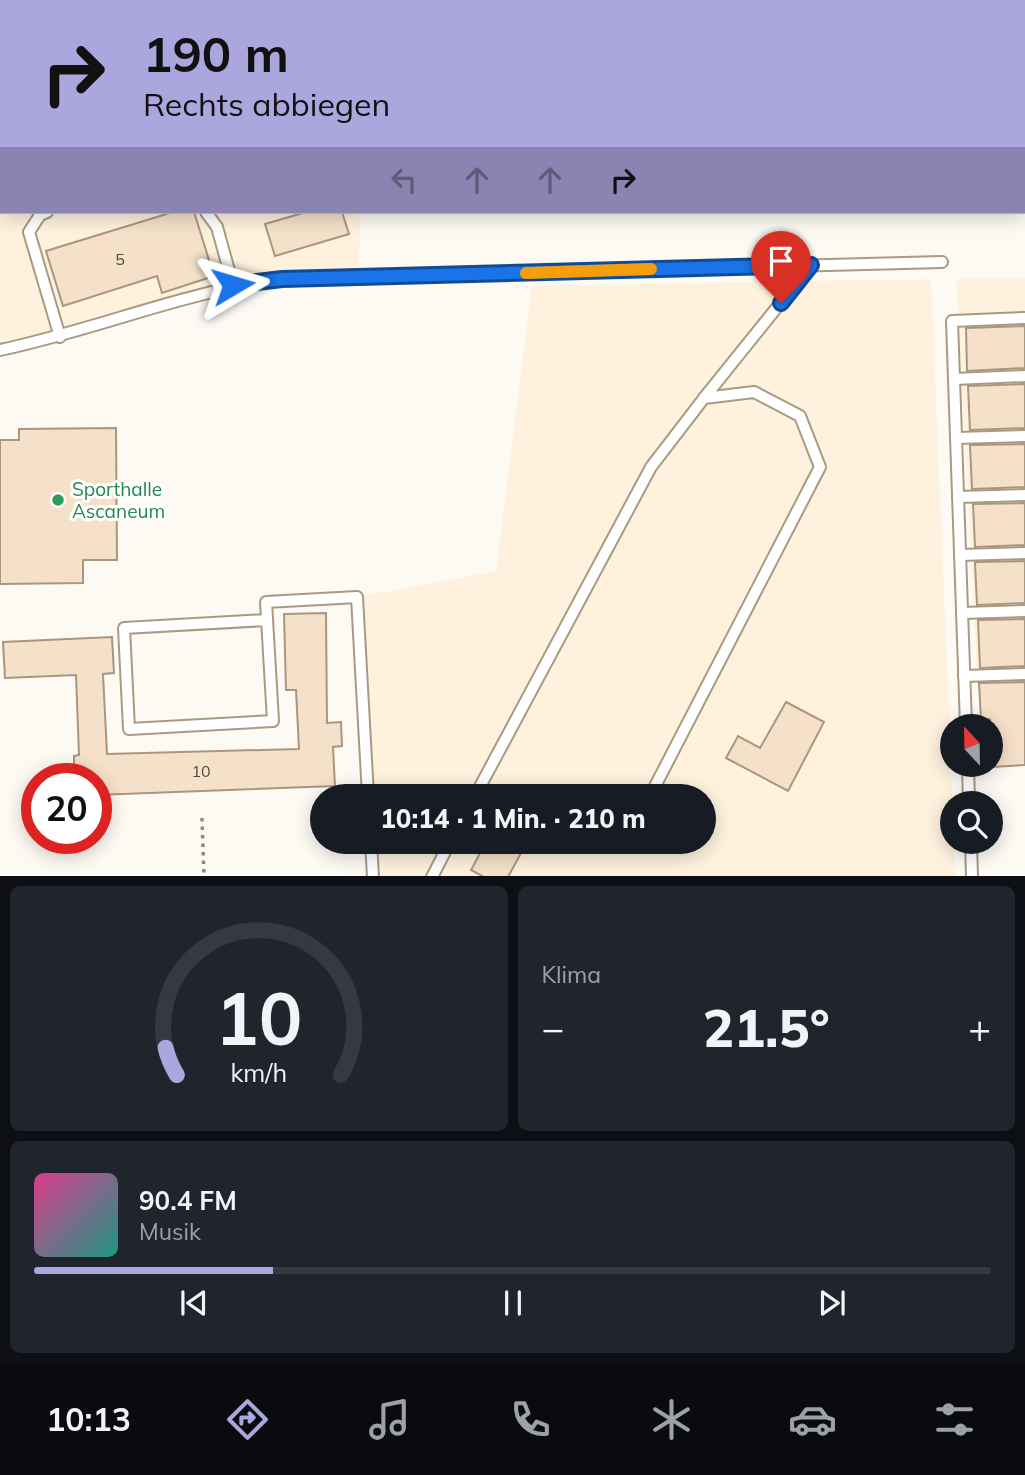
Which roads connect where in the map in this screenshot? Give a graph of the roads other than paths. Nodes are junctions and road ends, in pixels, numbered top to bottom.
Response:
1 (42, 214) edge
2 (207, 214) edge
3 (942, 262) dead end
4 (811, 265) junction
5 (233, 285) junction
6 (1025, 318) edge
7 (60, 337) junction
8 (0, 350) edge
9 (1025, 376) edge
10 (954, 379) junction
11 (704, 398) junction
12 (1025, 436) edge
13 (956, 438) junction
14 (1025, 495) edge
15 (958, 497) junction
16 (1025, 553) edge
17 (960, 555) junction
18 (1025, 611) edge
19 (962, 613) junction
20 (267, 620) junction
21 (1025, 674) edge
22 (964, 676) junction
23 (966, 714) edge
24 (367, 784) edge
25 (481, 784) edge
26 (656, 784) edge
27 (372, 854) edge
28 (444, 854) edge
29 (971, 854) edge
30 (373, 876) edge
31 (433, 876) edge
32 (972, 876) edge

1 - 7 lane
2 - 5 lane
3 - 4 lane
4 - 5 lane
4 - 11 lane
5 - 7 lane
6 - 10 lane
7 - 8 lane
9 - 10 lane
10 - 13 lane
11 - 25 lane
11 - 26 lane
12 - 13 lane
13 - 15 lane
14 - 15 lane
15 - 17 lane
16 - 17 lane
17 - 19 lane
18 - 19 lane
19 - 22 lane
20 - 20 lane
20 - 24 lane
21 - 22 lane
22 - 23 lane
27 - 30 lane
28 - 31 lane
29 - 32 lane

